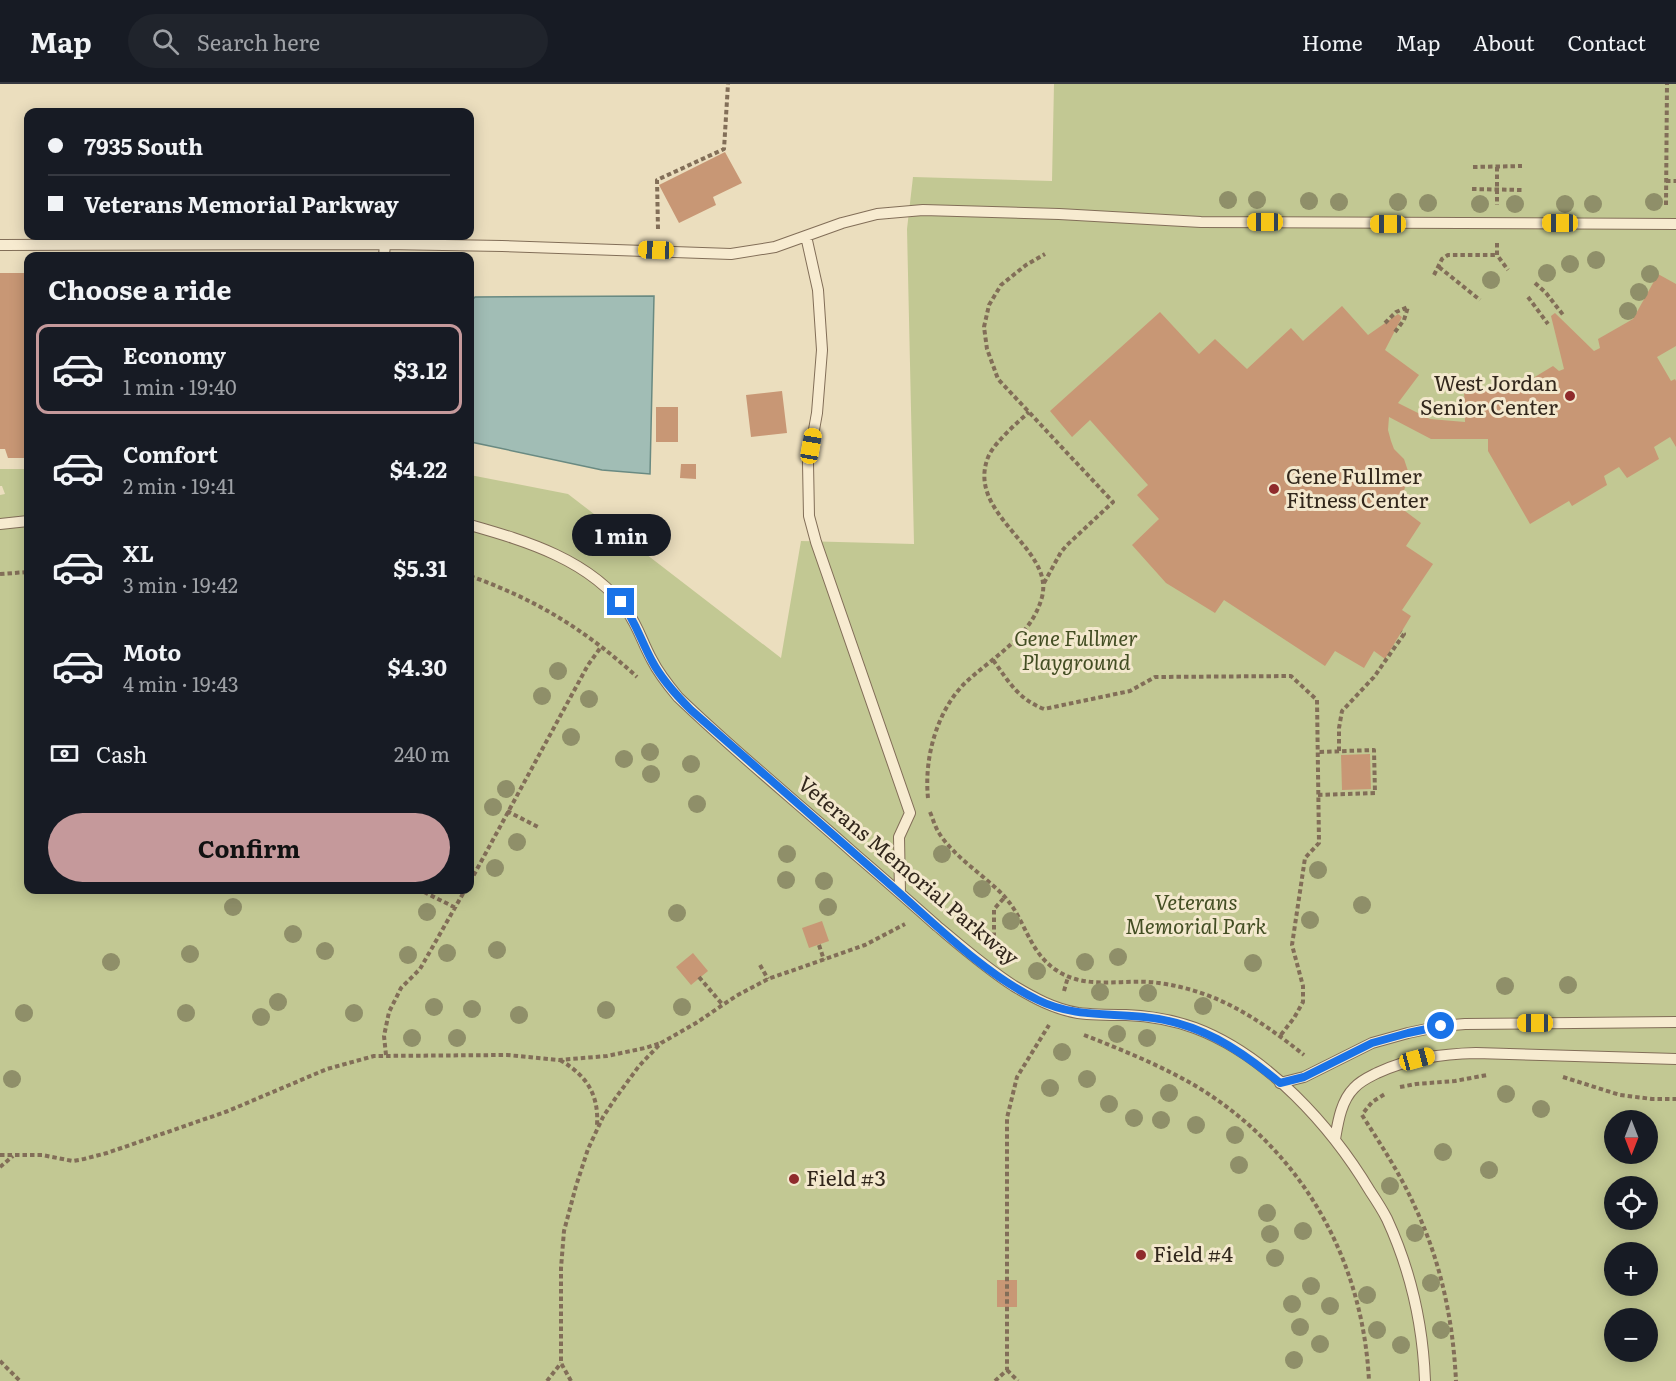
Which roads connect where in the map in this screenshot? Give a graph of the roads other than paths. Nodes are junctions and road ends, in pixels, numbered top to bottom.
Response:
1 (1676, 224) edge
2 (806, 236) junction
3 (385, 244) junction
4 (0, 245) edge
5 (384, 252) edge
6 (24, 521) edge
7 (0, 524) edge
8 (474, 526) edge
9 (900, 893) junction
10 (1676, 1022) edge
11 (1676, 1059) edge
12 (1280, 1083) junction
13 (1335, 1139) junction
14 (1425, 1381) edge

1 - 2 lane
2 - 3 lane
2 - 9 lane
3 - 4 lane
3 - 5 lane
6 - 7 lane
8 - 9 lane, Veterans Memorial Parkway
9 - 12 lane, Veterans Memorial Parkway
10 - 12 lane
11 - 13 lane
12 - 13 lane, Veterans Memorial Parkway
13 - 14 lane, Veterans Memorial Parkway

